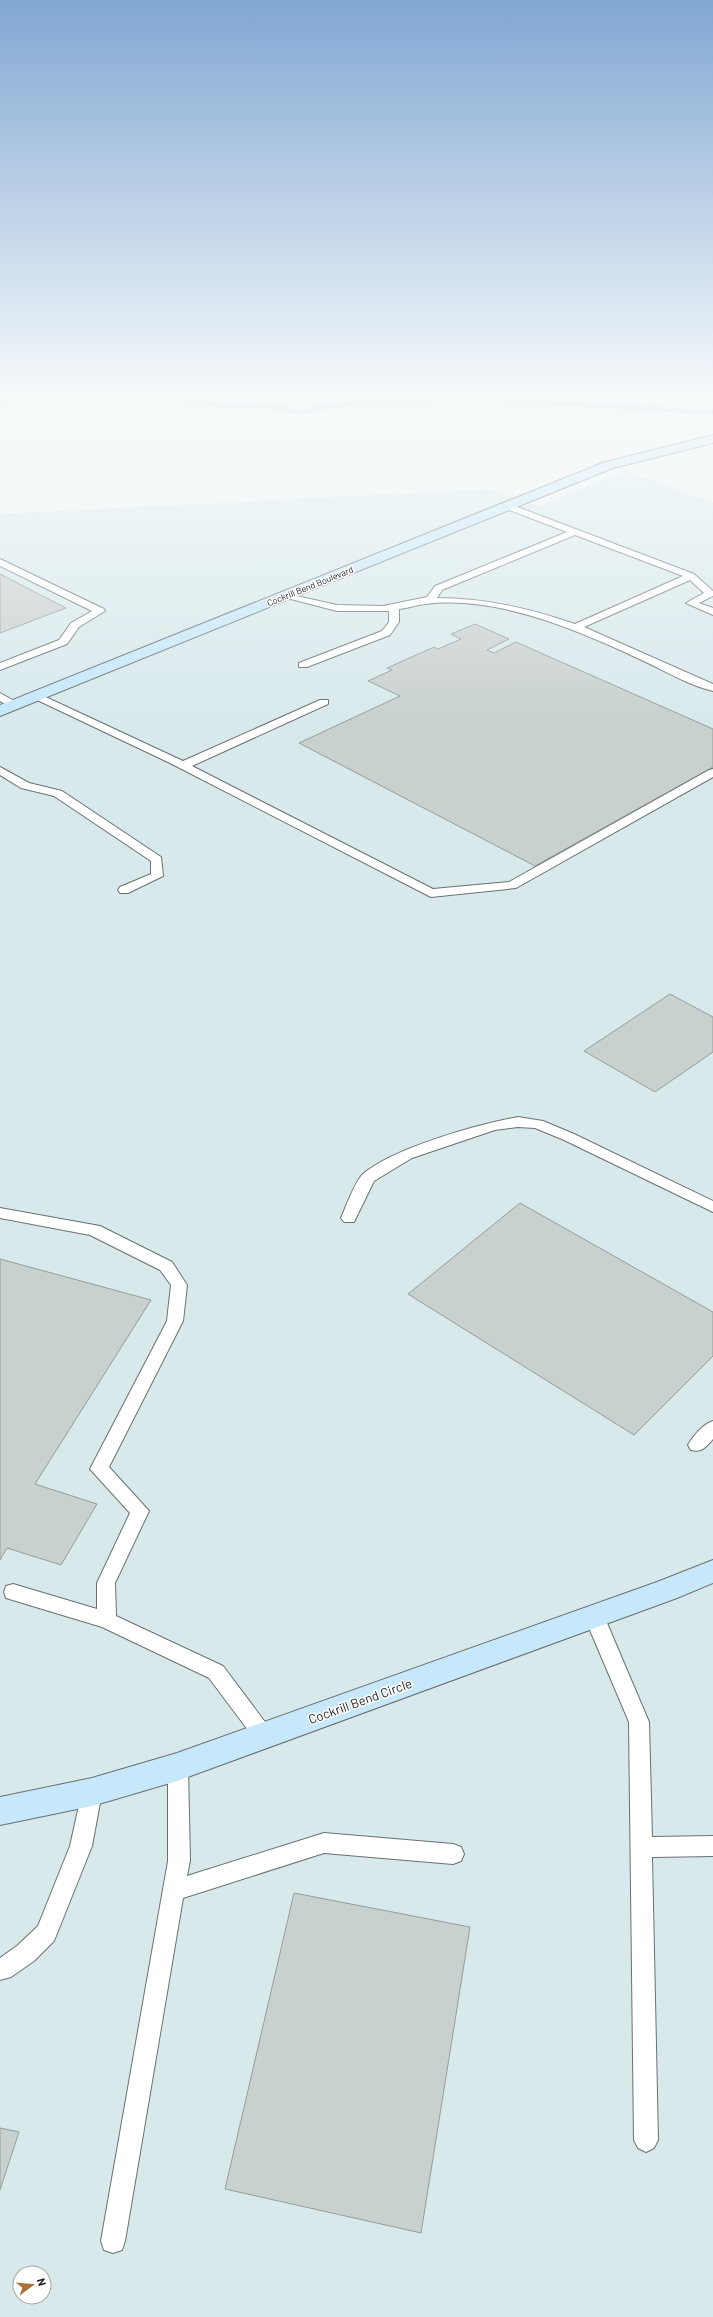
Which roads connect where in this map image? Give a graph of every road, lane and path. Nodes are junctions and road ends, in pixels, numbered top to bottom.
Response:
1 (512, 504) edge
2 (507, 506) junction
3 (575, 532) junction
4 (0, 562) edge
5 (691, 576) junction
6 (286, 595) junction
7 (425, 600) junction
8 (394, 607) junction
9 (713, 612) edge
10 (574, 628) junction
11 (303, 665) dead end
12 (0, 667) edge
13 (713, 688) edge
14 (0, 696) edge
15 (37, 696) junction
16 (324, 702) dead end
17 (14, 705) junction
18 (0, 711) edge
19 (182, 766) junction
20 (0, 770) edge
21 (713, 772) edge
22 (124, 890) dead end
23 (713, 1207) edge
24 (0, 1213) edge
25 (349, 1218) dead end
26 (713, 1428) edge
27 (696, 1445) dead end
28 (713, 1571) edge
29 (13, 1592) dead end
30 (594, 1616) junction
31 (107, 1620) junction
32 (264, 1736) junction
33 (178, 1767) junction
34 (92, 1792) junction
35 (0, 1811) edge
36 (713, 1846) edge
37 (641, 1847) junction
38 (453, 1854) dead end
39 (174, 1891) junction
40 (0, 1969) edge
41 (646, 2140) dead end
42 (113, 2241) dead end

1 - 2 street, Cockrill Bend Boulevard
2 - 3 lane
2 - 6 street, Cockrill Bend Boulevard
3 - 5 lane
3 - 7 lane
4 - 12 lane
5 - 9 lane
5 - 10 lane
6 - 8 lane
6 - 15 street, Cockrill Bend Boulevard
7 - 8 lane
7 - 10 lane
8 - 11 lane
10 - 13 lane
14 - 17 lane
15 - 17 street, Cockrill Bend Boulevard
15 - 19 lane
16 - 19 lane
17 - 18 street, Cockrill Bend Boulevard
19 - 21 lane
20 - 22 lane
23 - 25 lane
24 - 31 lane
26 - 27 lane
28 - 30 street, Cockrill Bend Circle
29 - 31 lane
30 - 32 street, Cockrill Bend Circle
30 - 37 lane
31 - 32 lane
32 - 33 street, Cockrill Bend Circle
33 - 34 street, Cockrill Bend Circle
33 - 39 lane
34 - 35 street, Cockrill Bend Circle
34 - 40 lane
36 - 37 lane
37 - 41 lane
38 - 39 lane
39 - 42 lane

